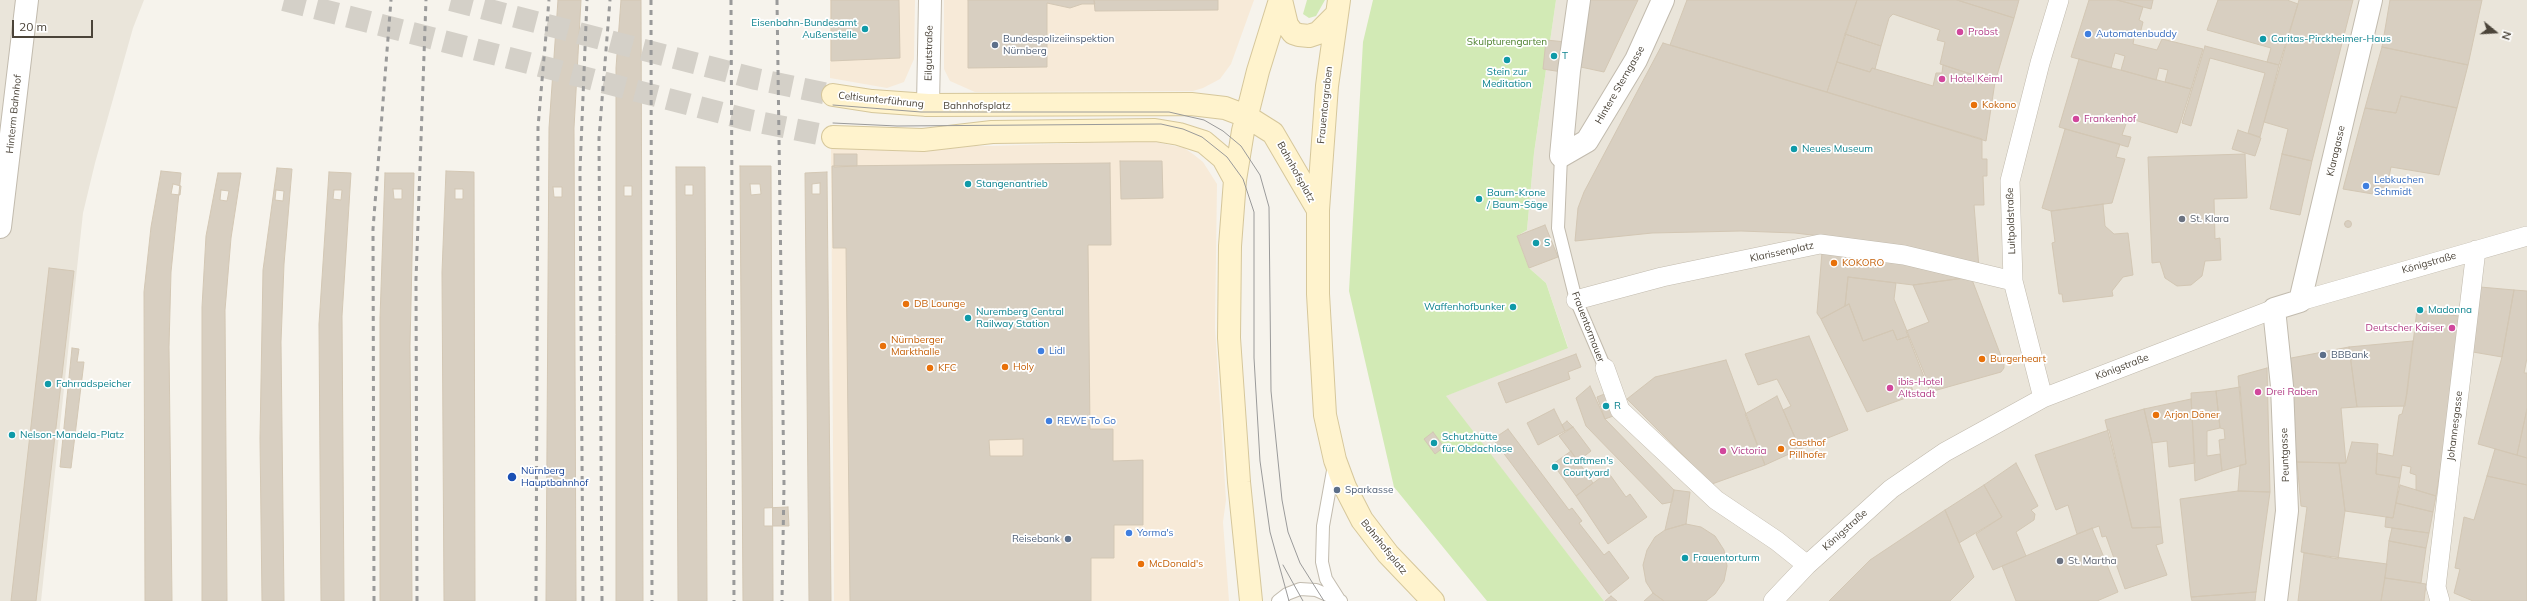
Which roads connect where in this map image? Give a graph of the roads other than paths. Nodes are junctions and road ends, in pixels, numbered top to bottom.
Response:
1 (27, 0) edge
2 (930, 0) edge
3 (1280, 0) edge
4 (1579, 0) edge
5 (1663, 0) edge
6 (2059, 0) edge
7 (2371, 0) edge
8 (1337, 7) edge
9 (833, 95) tunnel mouth
10 (928, 105) junction
11 (1246, 116) junction
12 (833, 137) tunnel mouth
13 (1561, 156) junction
14 (1235, 180) junction
15 (3, 188) edge
16 (1318, 210) junction
17 (0, 227) edge
18 (2527, 236) edge
19 (2476, 250) junction
20 (2013, 281) junction
21 (1576, 300) junction
22 (2300, 302) junction
23 (2274, 309) junction
24 (1605, 368) joint
25 (2043, 398) junction
26 (1335, 460) junction
27 (1806, 565) junction
28 (1779, 599) edge
29 (1251, 601) edge
30 (1278, 601) edge
31 (1340, 601) edge
32 (1433, 601) edge
33 (2276, 601) edge
34 (2440, 601) edge

1 - 15 street, Hinterm Bahnhof
2 - 10 street, Eilgutstraße
3 - 8 main road
3 - 11 main road
4 - 13 street, Frauentormauer
5 - 13 street, Hintere Sterngasse
6 - 20 street, Luitpoldstraße
7 - 22 street, Klaragasse
8 - 16 main road, Frauentorgraben
9 - 10 main road, Celtisunterführung
10 - 11 main road, Bahnhofsplatz
11 - 14 main road
11 - 16 main road, Bahnhofsplatz
12 - 14 main road
13 - 21 lane, Frauentormauer
14 - 29 main road
15 - 17 street, Hinterm Bahnhof
16 - 26 main road, Bahnhofsplatz
18 - 19 street, Königstraße
19 - 22 street, Königstraße
19 - 34 street, Johannesgasse
20 - 21 street, Klarissenplatz
20 - 25 street, Luitpoldstraße
21 - 24 lane, Frauentormauer
22 - 23 street, Königstraße
23 - 25 street, Königstraße
23 - 33 street, Peuntgasse
24 - 27 street, Frauentormauer
25 - 27 street, Königstraße
26 - 31 lane
26 - 32 main road, Bahnhofsplatz
27 - 28 street, Königstraße
30 - 31 lane

